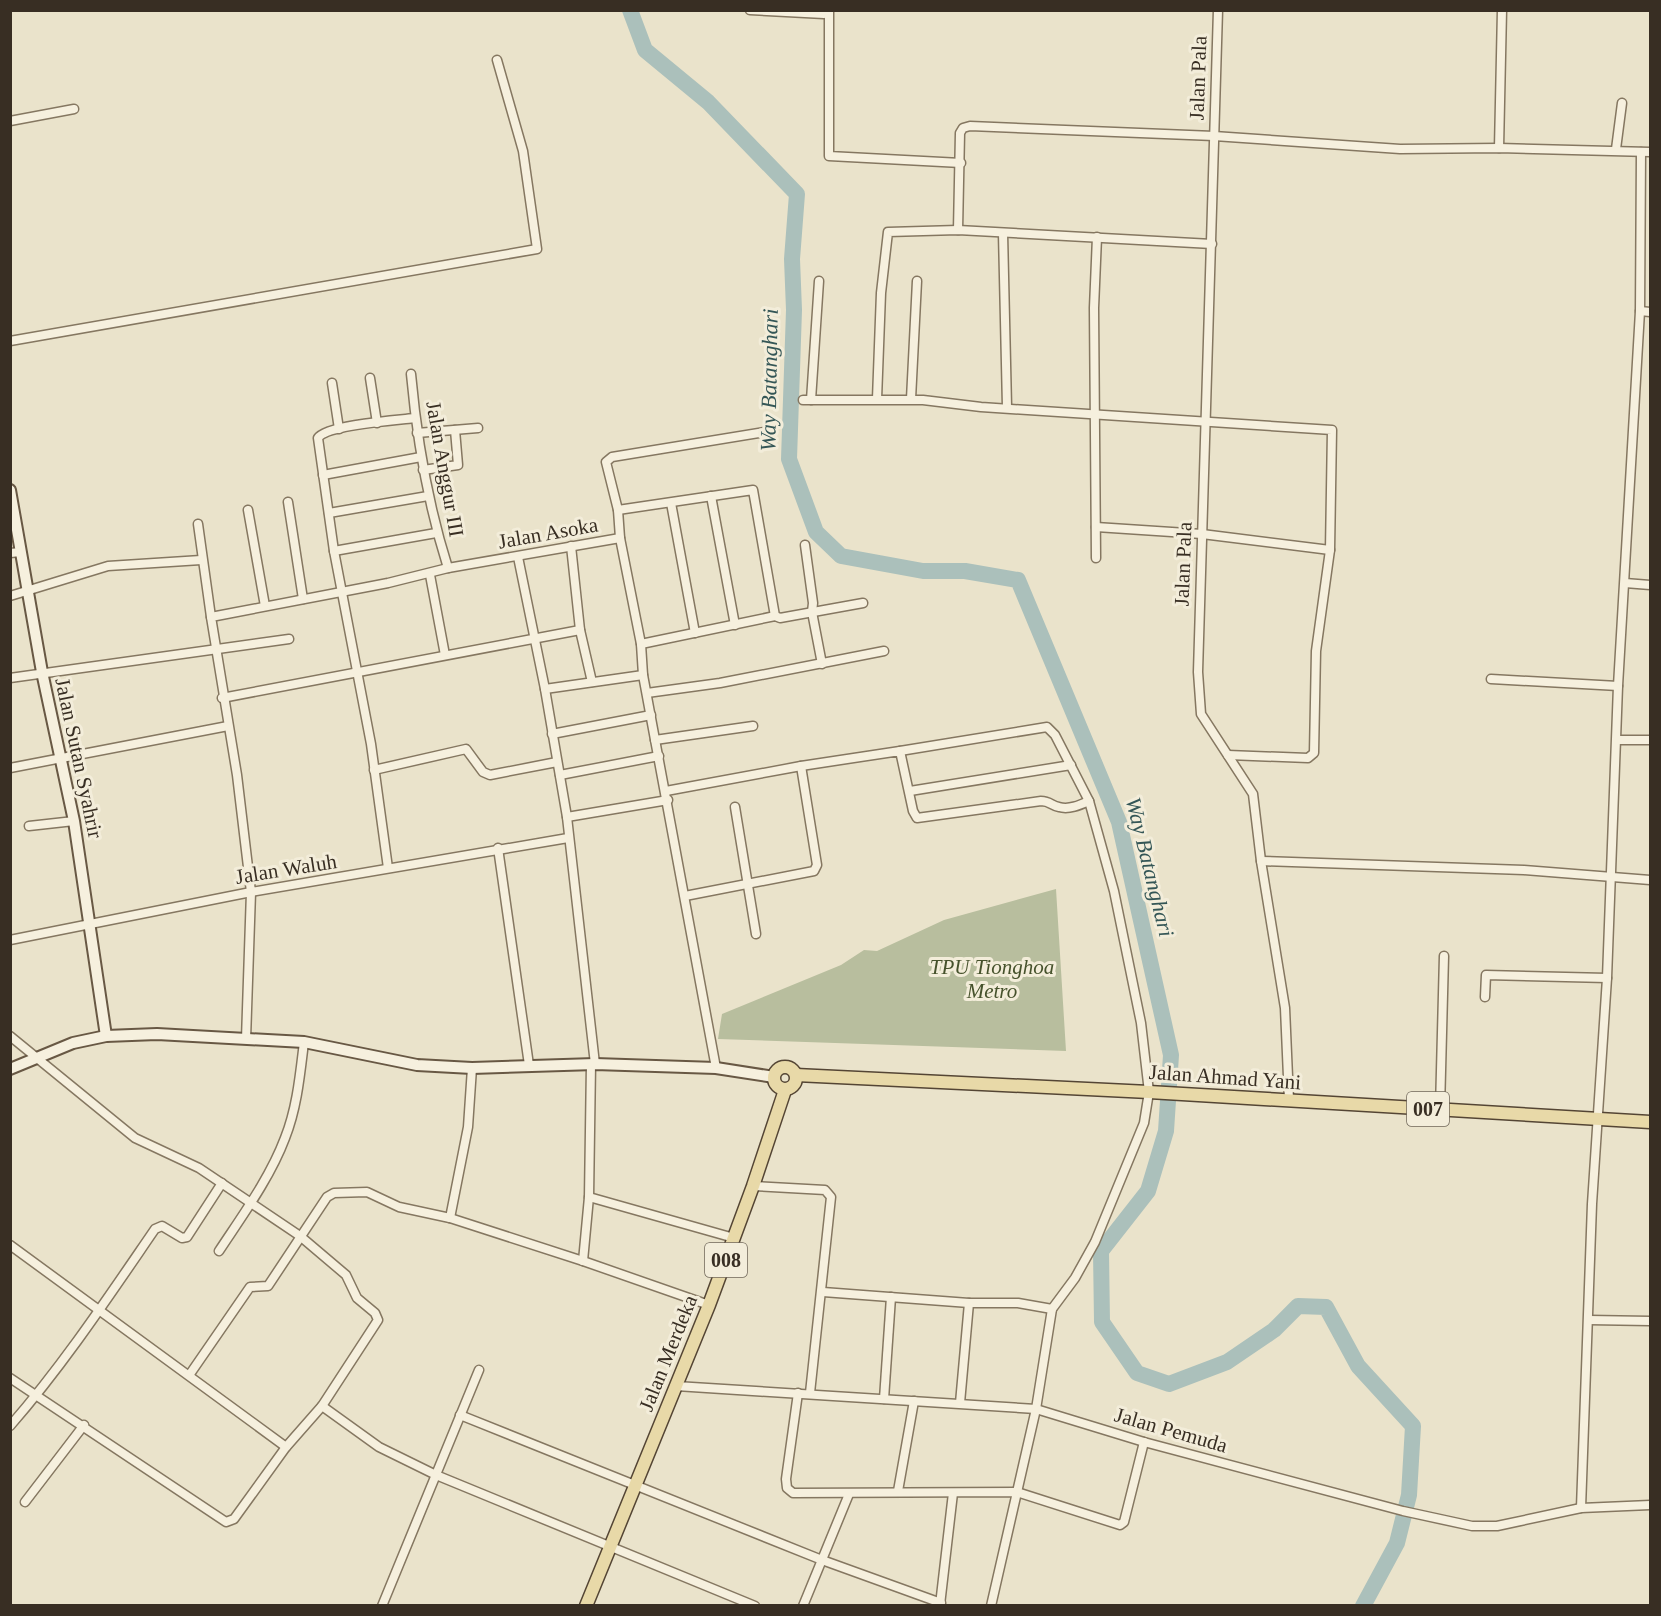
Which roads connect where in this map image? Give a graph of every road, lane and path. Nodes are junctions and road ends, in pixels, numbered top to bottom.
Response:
1 (750, 10) edge
2 (1218, 10) edge
3 (1502, 10) edge
4 (829, 11) edge
5 (497, 60) dead end
6 (1622, 104) dead end
7 (74, 109) dead end
8 (10, 121) edge
9 (1214, 136) junction
10 (1499, 148) junction
11 (1616, 149) junction
12 (1646, 152) edge
13 (961, 163) junction
14 (958, 230) junction
15 (1003, 233) junction
16 (1097, 237) junction
17 (1212, 244) junction
18 (819, 281) dead end
19 (917, 281) dead end
20 (1640, 312) junction
21 (1650, 312) edge
22 (10, 340) edge
23 (411, 374) dead end
24 (370, 378) dead end
25 (332, 383) dead end
26 (877, 399) junction
27 (911, 399) junction
28 (1007, 407) junction
29 (1095, 413) junction
30 (415, 418) junction
31 (1207, 420) junction
32 (377, 423) junction
33 (478, 428) dead end
34 (339, 429) junction
35 (455, 430) junction
36 (765, 432) dead end
37 (417, 433) junction
38 (421, 457) junction
39 (423, 470) junction
40 (323, 474) junction
41 (10, 490) edge
42 (428, 496) junction
43 (711, 496) junction
44 (288, 502) dead end
45 (671, 503) junction
46 (248, 510) dead end
47 (618, 510) junction
48 (329, 513) junction
49 (198, 524) dead end
50 (1096, 527) junction
51 (436, 533) junction
52 (1202, 534) junction
53 (620, 538) junction
54 (805, 545) dead end
55 (571, 546) junction
56 (1330, 550) junction
57 (334, 551) junction
58 (16, 553) edge
59 (518, 557) junction
60 (1096, 558) dead end
61 (201, 560) junction
62 (448, 568) junction
63 (430, 575) junction
64 (1626, 583) junction
65 (1650, 585) edge
66 (342, 591) junction
67 (29, 592) junction
68 (10, 596) edge
69 (303, 599) junction
70 (863, 603) dead end
71 (265, 606) junction
72 (812, 612) junction
73 (211, 616) junction
74 (775, 616) junction
75 (735, 624) junction
76 (580, 630) junction
77 (695, 633) junction
78 (535, 637) junction
79 (289, 639) dead end
80 (641, 644) junction
81 (216, 650) junction
82 (884, 651) dead end
83 (445, 655) junction
84 (822, 664) junction
85 (42, 672) junction
86 (358, 672) junction
87 (643, 675) junction
88 (10, 678) edge
89 (1491, 679) dead end
90 (592, 682) junction
91 (1618, 686) junction
92 (545, 689) junction
93 (647, 693) junction
94 (222, 698) junction
95 (651, 715) junction
96 (228, 726) junction
97 (753, 726) dead end
98 (552, 734) junction
99 (655, 740) junction
100 (1617, 740) junction
101 (1650, 740) edge
102 (900, 752) junction
103 (1228, 755) junction
104 (658, 756) junction
105 (60, 759) junction
106 (557, 762) junction
107 (1071, 765) junction
108 (801, 766) junction
109 (10, 768) edge
110 (374, 770) junction
111 (560, 775) junction
112 (910, 791) junction
113 (667, 795) junction
114 (1089, 801) junction
115 (735, 807) dead end
116 (567, 817) junction
117 (74, 821) junction
118 (29, 826) dead end
119 (568, 838) junction
120 (498, 849) junction
121 (1261, 861) junction
122 (388, 868) junction
123 (1612, 876) junction
124 (1650, 880) edge
125 (747, 884) junction
126 (251, 892) junction
127 (685, 896) junction
128 (91, 925) junction
129 (756, 934) dead end
130 (10, 940) edge
131 (1443, 956) dead end
132 (1607, 978) junction
133 (1485, 997) dead end
134 (10, 1036) edge
135 (106, 1036) junction
136 (246, 1039) junction
137 (304, 1042) junction
138 (37, 1057) junction
139 (593, 1064) junction
140 (529, 1065) junction
141 (472, 1068) junction
142 (716, 1068) junction
143 (10, 1069) edge
144 (796, 1076) junction
145 (774, 1077) junction
146 (785, 1090) junction
147 (1153, 1092) junction
148 (1289, 1100) junction
149 (1440, 1109) junction
150 (1598, 1118) junction
151 (1650, 1122) edge
152 (222, 1183) junction
153 (753, 1186) junction
154 (589, 1197) junction
155 (251, 1202) junction
156 (450, 1218) junction
157 (300, 1236) junction
158 (734, 1238) junction
159 (10, 1245) edge
160 (219, 1251) dead end
161 (583, 1261) junction
162 (823, 1292) junction
163 (891, 1297) junction
164 (969, 1303) junction
165 (708, 1305) junction
166 (1052, 1309) junction
167 (99, 1310) junction
168 (1589, 1320) junction
169 (1650, 1322) edge
170 (479, 1370) dead end
171 (190, 1374) junction
172 (10, 1378) edge
173 (676, 1386) junction
174 (798, 1393) junction
175 (810, 1393) junction
176 (36, 1396) junction
177 (884, 1399) junction
178 (914, 1401) junction
179 (960, 1403) junction
180 (322, 1406) junction
181 (1036, 1409) junction
182 (460, 1415) junction
183 (84, 1425) junction
184 (10, 1426) edge
185 (1144, 1442) junction
186 (286, 1447) junction
187 (436, 1475) junction
188 (635, 1487) junction
189 (898, 1491) junction
190 (1017, 1492) junction
191 (953, 1493) junction
192 (849, 1494) junction
193 (25, 1502) dead end
194 (1650, 1505) edge
195 (1581, 1508) junction
196 (612, 1545) junction
197 (822, 1560) junction
198 (940, 1604) edge
199 (382, 1605) edge
200 (586, 1605) edge
201 (755, 1605) edge
202 (803, 1605) edge
203 (991, 1605) edge

1 - 4 street
2 - 9 street, Jalan Pala
3 - 10 street
4 - 13 street
5 - 22 street
6 - 11 street
7 - 8 street
9 - 10 street
9 - 13 street
9 - 17 street, Jalan Pala
10 - 11 street
11 - 12 street
12 - 20 street
13 - 14 street
14 - 15 street
14 - 26 street
15 - 16 street
15 - 28 street
16 - 17 street
16 - 29 street
17 - 31 street, Jalan Pala
18 - 26 street
19 - 27 street
20 - 21 street
20 - 64 street
23 - 30 street, Jalan Anggur III
24 - 32 street
25 - 34 street
26 - 27 street
27 - 28 street
28 - 29 street
29 - 31 street
29 - 50 street
30 - 32 street
30 - 37 street, Jalan Anggur III
31 - 52 street, Jalan Pala
31 - 56 street
32 - 34 street
33 - 35 street
34 - 40 street
35 - 37 street
35 - 39 street
36 - 47 street
37 - 38 street, Jalan Anggur III
38 - 39 street, Jalan Anggur III
38 - 40 street
39 - 42 street, Jalan Anggur III
40 - 48 street
41 - 58 street, Jalan Sutan Syahrir
42 - 48 street
42 - 51 street, Jalan Anggur III
43 - 45 street
43 - 74 street
43 - 75 street
44 - 69 street
45 - 47 street
45 - 77 street
46 - 71 street
47 - 53 street
48 - 57 street
49 - 61 street
50 - 52 street
50 - 60 street
51 - 57 street
51 - 62 street, Jalan Anggur III
52 - 56 street
52 - 103 street, Jalan Pala
53 - 55 street, Jalan Asoka
53 - 80 street
54 - 72 street
55 - 59 street, Jalan Asoka
55 - 76 street
56 - 103 street
57 - 66 street
58 - 67 street, Jalan Sutan Syahrir
59 - 62 street, Jalan Asoka
59 - 78 street
61 - 67 street
61 - 73 street
62 - 63 street, Jalan Asoka
63 - 66 street, Jalan Asoka
63 - 83 street
64 - 65 street
64 - 91 street
66 - 69 street, Jalan Asoka
66 - 86 street
67 - 68 street
67 - 85 street, Jalan Sutan Syahrir
69 - 71 street, Jalan Asoka
70 - 72 street
71 - 73 street, Jalan Asoka
72 - 74 street
72 - 84 street
73 - 81 street
74 - 75 street
75 - 77 street
76 - 78 street
76 - 90 street
77 - 80 street
78 - 83 street
78 - 92 street
79 - 81 street
80 - 87 street
81 - 85 street
81 - 94 street
82 - 84 street
83 - 86 street
84 - 93 street
85 - 88 street
85 - 105 street, Jalan Sutan Syahrir
86 - 94 street
86 - 110 street
87 - 90 street
87 - 93 street
89 - 91 street
90 - 92 street
91 - 100 street
92 - 98 street
93 - 95 street
94 - 96 street
95 - 98 street
95 - 99 street
96 - 105 street
96 - 126 street
97 - 99 street
98 - 106 street
99 - 104 street
100 - 101 street
100 - 123 street
102 - 107 street
102 - 108 street
102 - 112 street
103 - 121 street, Jalan Pala
104 - 111 street
104 - 113 street
105 - 109 street
105 - 117 street, Jalan Sutan Syahrir
106 - 110 street
106 - 111 street
107 - 112 street
107 - 114 street
108 - 113 street
108 - 125 street
110 - 122 street
111 - 116 street
112 - 114 street
113 - 116 street
113 - 127 street
114 - 147 street
115 - 125 street
116 - 119 street
117 - 118 street
117 - 128 street, Jalan Sutan Syahrir
119 - 120 street, Jalan Waluh
119 - 139 street
120 - 122 street, Jalan Waluh
120 - 140 street
121 - 123 street
121 - 148 street, Jalan Pala
122 - 126 street, Jalan Waluh
123 - 124 street
123 - 132 street
125 - 127 street
125 - 129 street
126 - 128 street, Jalan Waluh
126 - 136 street
127 - 142 street
128 - 130 street, Jalan Waluh
128 - 135 street, Jalan Sutan Syahrir
131 - 149 street
132 - 133 street
132 - 150 street
134 - 138 street
135 - 136 street
135 - 138 street
136 - 137 street
137 - 141 street
137 - 155 street
138 - 143 street
138 - 152 street
139 - 140 street
139 - 142 street
139 - 154 street
140 - 141 street
141 - 156 street
142 - 145 street
144 - 145 main road
144 - 146 main road, 008
144 - 147 main road, Jalan Ahmad Yani / 007
145 - 146 main road
146 - 153 main road, Jalan Merdeka / 008
147 - 148 main road, Jalan Ahmad Yani / 007
147 - 166 street
148 - 149 main road, Jalan Ahmad Yani / 007
149 - 150 main road, Jalan Ahmad Yani / 007
150 - 151 main road, Jalan Ahmad Yani / 007
150 - 168 street
152 - 155 street
152 - 167 street
153 - 158 main road, Jalan Merdeka / 008
153 - 162 street
154 - 158 street
154 - 161 street
155 - 157 street
155 - 160 street
156 - 157 street
156 - 161 street
157 - 171 street
157 - 180 street
158 - 165 main road, Jalan Merdeka / 008
159 - 167 street
161 - 165 street
162 - 163 street
162 - 175 street
163 - 164 street
163 - 177 street
164 - 166 street
164 - 179 street
165 - 173 main road, Jalan Merdeka / 008
166 - 181 street
167 - 171 street
167 - 176 street
168 - 169 street
168 - 195 street
170 - 182 street
171 - 186 street
172 - 176 street
173 - 174 street, Jalan Pemuda
173 - 188 main road, Jalan Merdeka / 008
174 - 175 street, Jalan Pemuda
174 - 192 street
175 - 177 street, Jalan Pemuda
176 - 183 street
176 - 184 street
177 - 178 street, Jalan Pemuda
178 - 179 street, Jalan Pemuda
178 - 189 street
179 - 181 street, Jalan Pemuda
180 - 186 street
180 - 187 street
181 - 185 street, Jalan Pemuda
181 - 190 street
182 - 187 street
182 - 188 street
183 - 186 street
183 - 193 street
185 - 190 street
185 - 195 street, Jalan Pemuda
187 - 196 street
187 - 199 street
188 - 196 main road, 008
188 - 197 street
189 - 191 street
189 - 192 street
190 - 191 street
190 - 203 street
191 - 198 street
192 - 197 street
194 - 195 street, Jalan Pemuda
196 - 200 main road, 008
196 - 201 street
197 - 198 street
197 - 202 street

